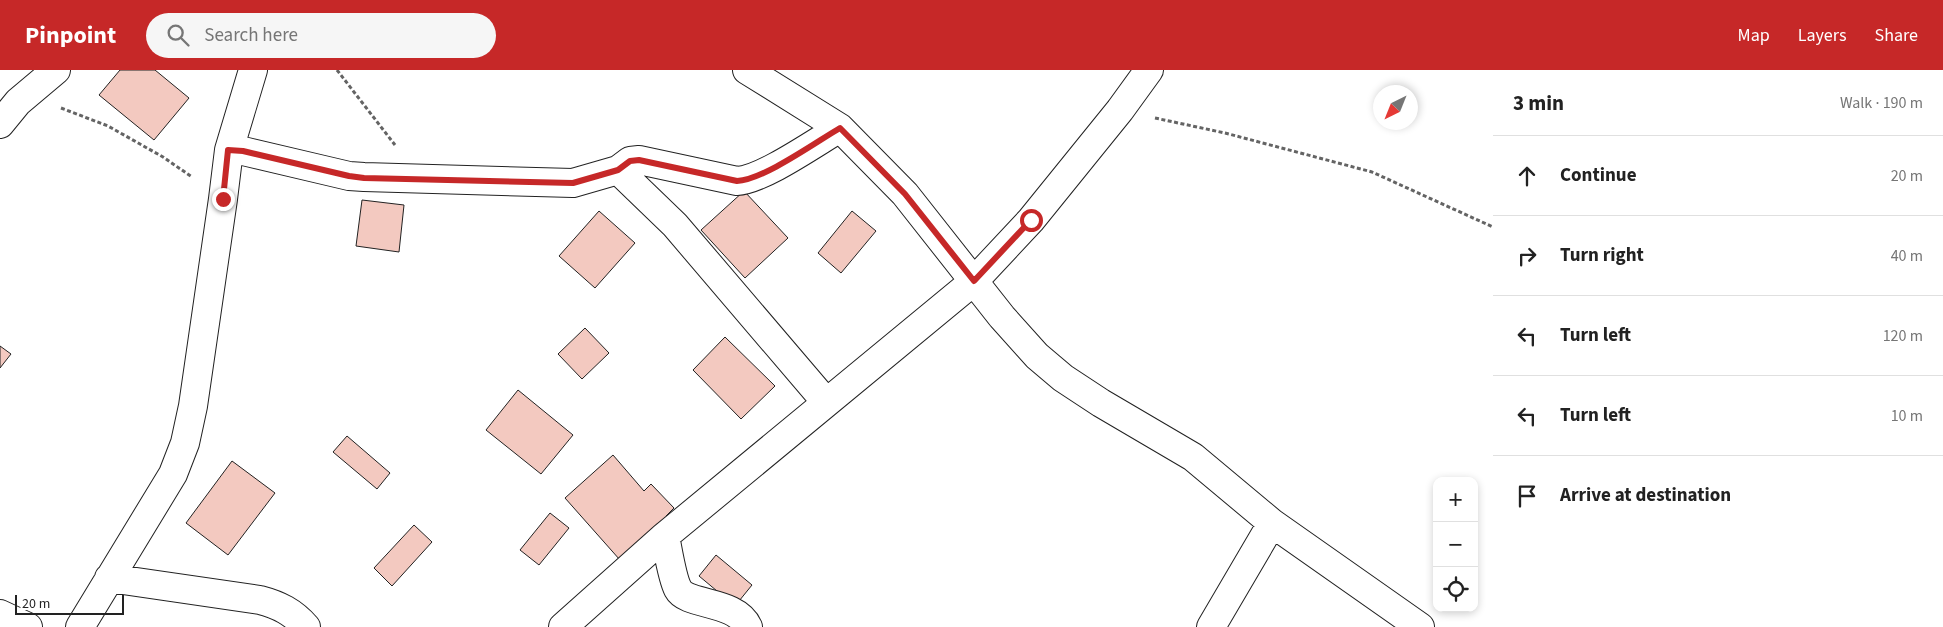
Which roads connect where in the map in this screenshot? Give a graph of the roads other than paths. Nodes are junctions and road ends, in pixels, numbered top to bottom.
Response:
1 (253, 70) edge
2 (746, 70) edge
3 (1149, 70) edge
4 (44, 74) edge
5 (0, 124) edge
6 (840, 128) junction
7 (228, 150) junction
8 (618, 170) junction
9 (974, 281) junction
10 (826, 402) junction
11 (1272, 523) junction
12 (665, 536) junction
13 (109, 578) junction
14 (0, 614) edge
15 (743, 624) edge
16 (28, 627) edge
17 (80, 627) edge
18 (306, 627) edge
19 (563, 627) edge
20 (1211, 627) edge
21 (1420, 627) edge

1 - 7 street
2 - 6 street
3 - 9 street
4 - 5 street
6 - 8 street
6 - 9 street
7 - 8 street
7 - 13 street
8 - 10 street
9 - 10 street
9 - 11 street
10 - 12 street
11 - 20 street
11 - 21 street
12 - 15 street
12 - 19 street
13 - 17 street
13 - 18 street
14 - 16 street

